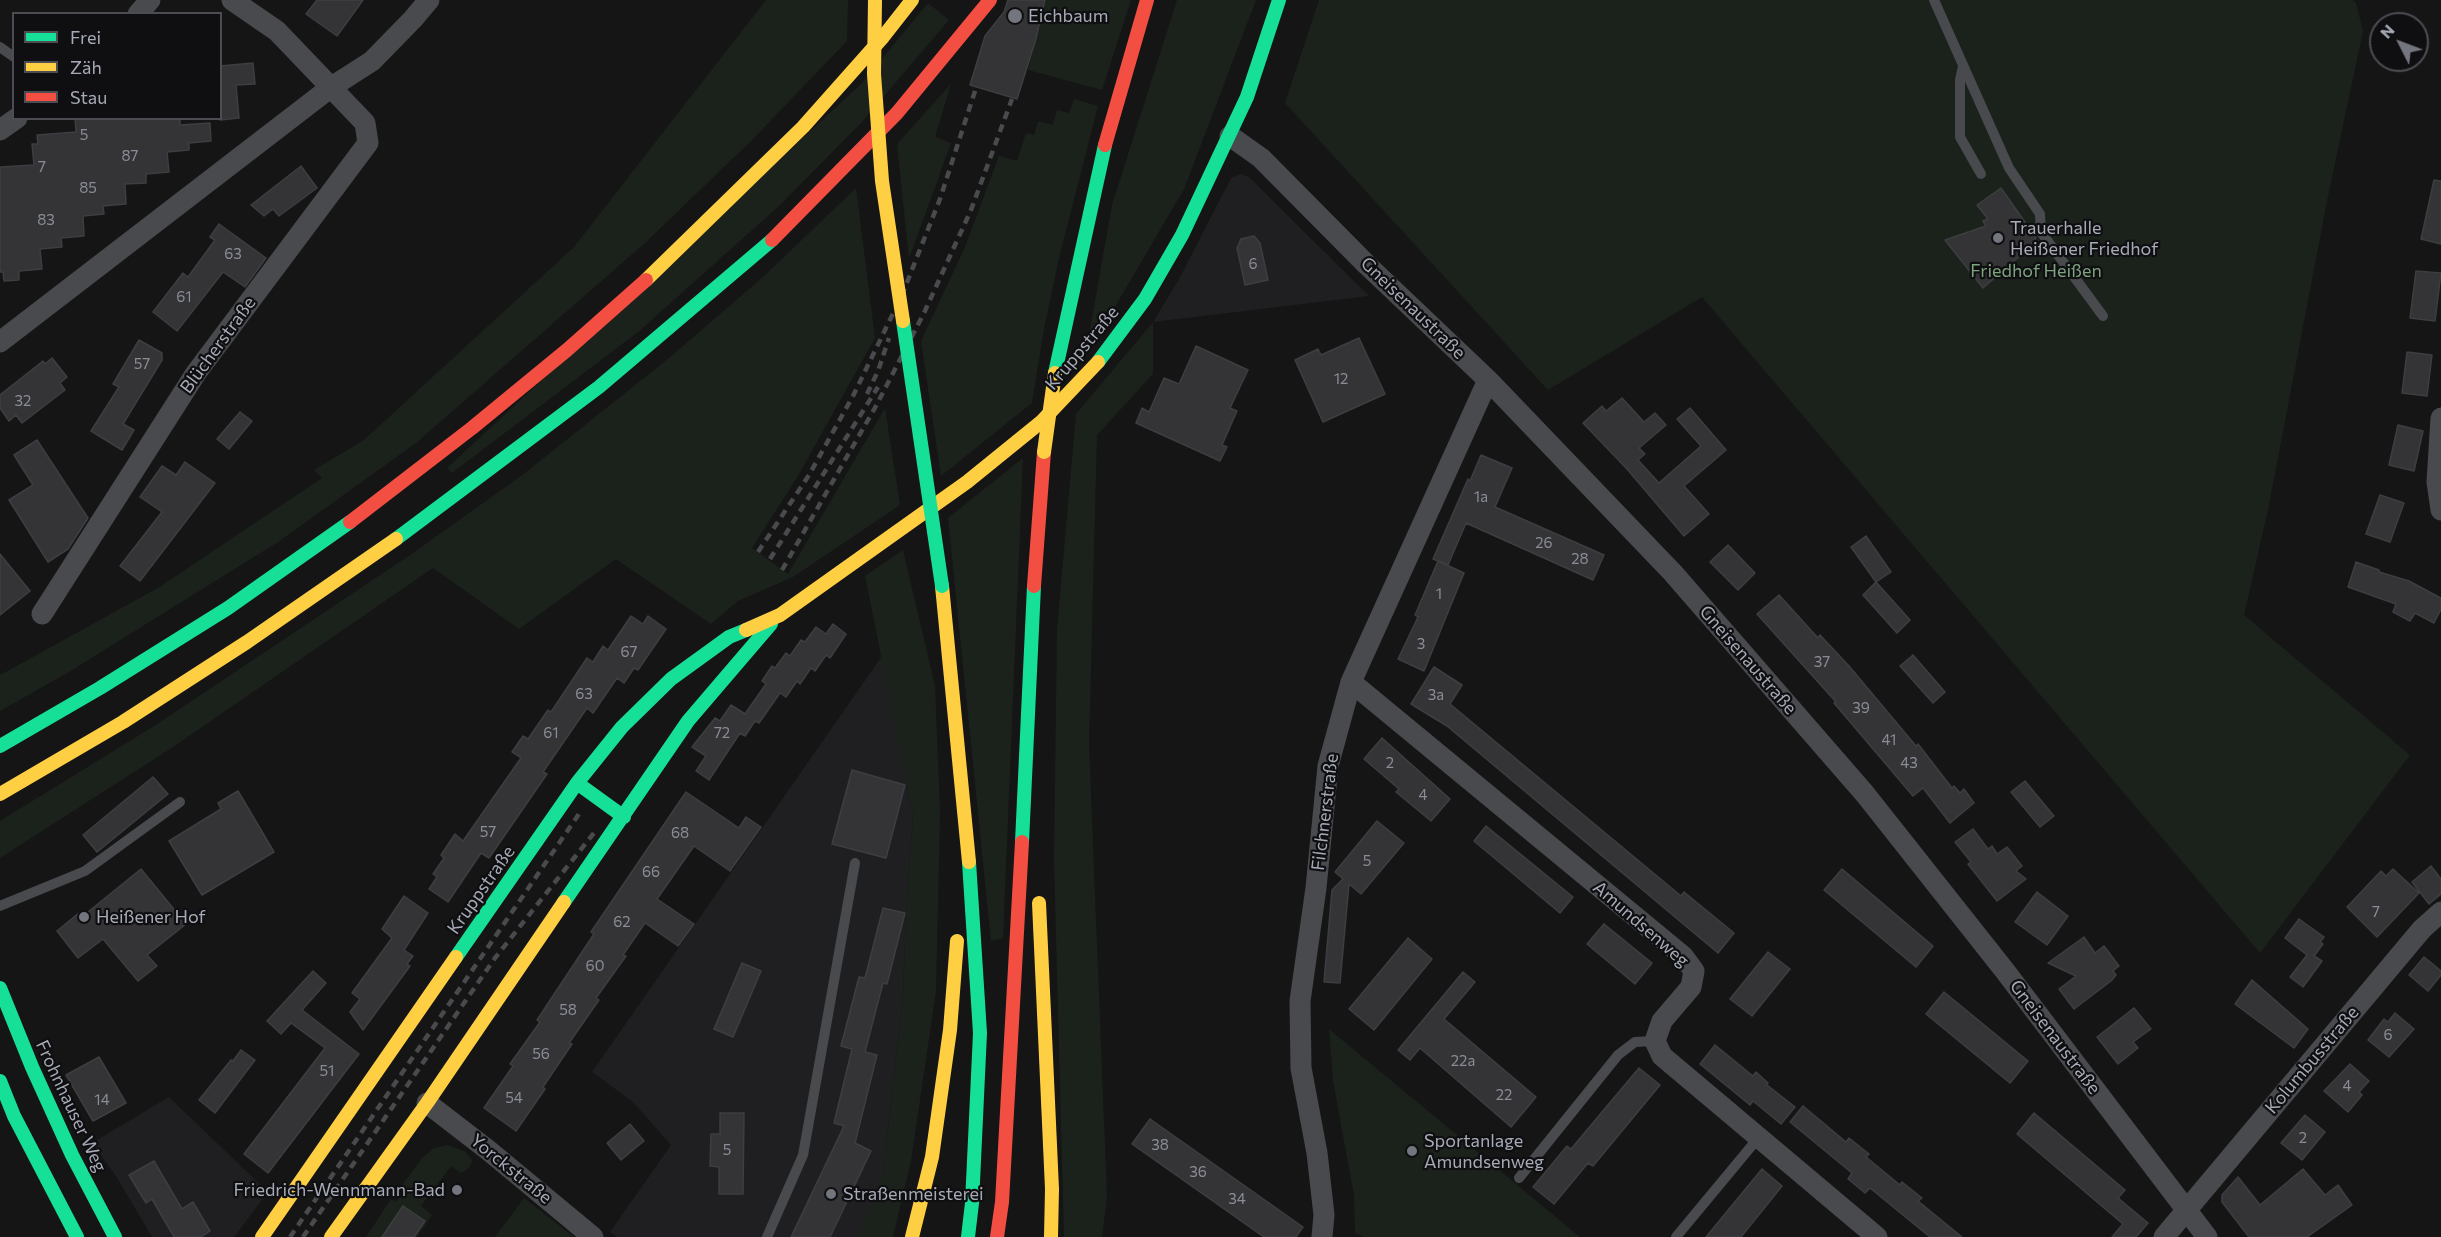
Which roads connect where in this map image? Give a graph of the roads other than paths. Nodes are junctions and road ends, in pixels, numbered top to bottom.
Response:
1 (150, 0) edge
2 (232, 0) edge
3 (429, 0) edge
4 (875, 0) edge
5 (912, 0) edge
6 (990, 0) edge
7 (1147, 0) edge
8 (1279, 0) edge
9 (1934, 0) edge
10 (140, 12) edge
11 (1963, 65) junction
12 (330, 88) junction
13 (14, 120) edge
14 (0, 130) edge
15 (1230, 136) junction
16 (1982, 174) dead end
17 (2103, 315) dead end
18 (0, 342) edge
19 (1488, 380) junction
20 (2441, 418) edge
21 (2441, 510) edge
22 (42, 614) dead end
23 (780, 615) junction
24 (1351, 682) junction
25 (1029, 706) junction
26 (0, 746) edge
27 (577, 783) junction
28 (0, 794) edge
29 (180, 802) dead end
30 (624, 817) junction
31 (966, 822) junction
32 (1036, 847) dead end
33 (855, 862) dead end
34 (1038, 894) dead end
35 (0, 906) edge
36 (2441, 912) edge
37 (0, 988) edge
38 (1655, 1041) junction
39 (0, 1081) edge
40 (427, 1102) junction
41 (1759, 1137) junction
42 (1519, 1178) dead end
43 (2186, 1210) junction
44 (77, 1237) edge
45 (115, 1237) edge
46 (262, 1237) edge
47 (331, 1237) edge
48 (593, 1237) edge
49 (766, 1237) edge
50 (912, 1237) edge
51 (968, 1237) edge
52 (997, 1237) edge
53 (1051, 1237) edge
54 (1322, 1237) edge
55 (1676, 1237) edge
56 (1877, 1237) edge
57 (2164, 1237) edge
58 (2207, 1237) edge

1 - 10 street
2 - 12 street, Blücherstraße
3 - 12 street
4 - 31 main road, bridge
5 - 26 main road
6 - 28 main road
7 - 25 main road, bridge
8 - 15 main road, Kruppstraße
9 - 11 lane
11 - 16 lane
11 - 17 lane
12 - 18 street
12 - 22 street, Blücherstraße
13 - 14 street
15 - 19 street, Gneisenaustraße
15 - 23 main road, Kruppstraße
19 - 24 street, Filchnerstraße
19 - 43 street, Gneisenaustraße
20 - 21 street
23 - 27 main road, Kruppstraße
23 - 30 main road, Kruppstraße
24 - 38 street, Amundsenweg
24 - 54 street, Filchnerstraße
25 - 32 main road
25 - 52 main road
27 - 30 main road
27 - 46 main road, Kruppstraße
29 - 35 lane
30 - 40 main road, Kruppstraße
31 - 50 main road
31 - 51 main road
33 - 49 lane
34 - 53 main road
36 - 43 street, Kolumbusstraße
37 - 45 main road, Frohnhauser Weg
38 - 41 street
38 - 42 lane
39 - 44 main road
40 - 47 main road, Kruppstraße
40 - 48 street, Yorckstraße
41 - 55 lane
41 - 56 street
43 - 57 street
43 - 58 street, Gneisenaustraße

